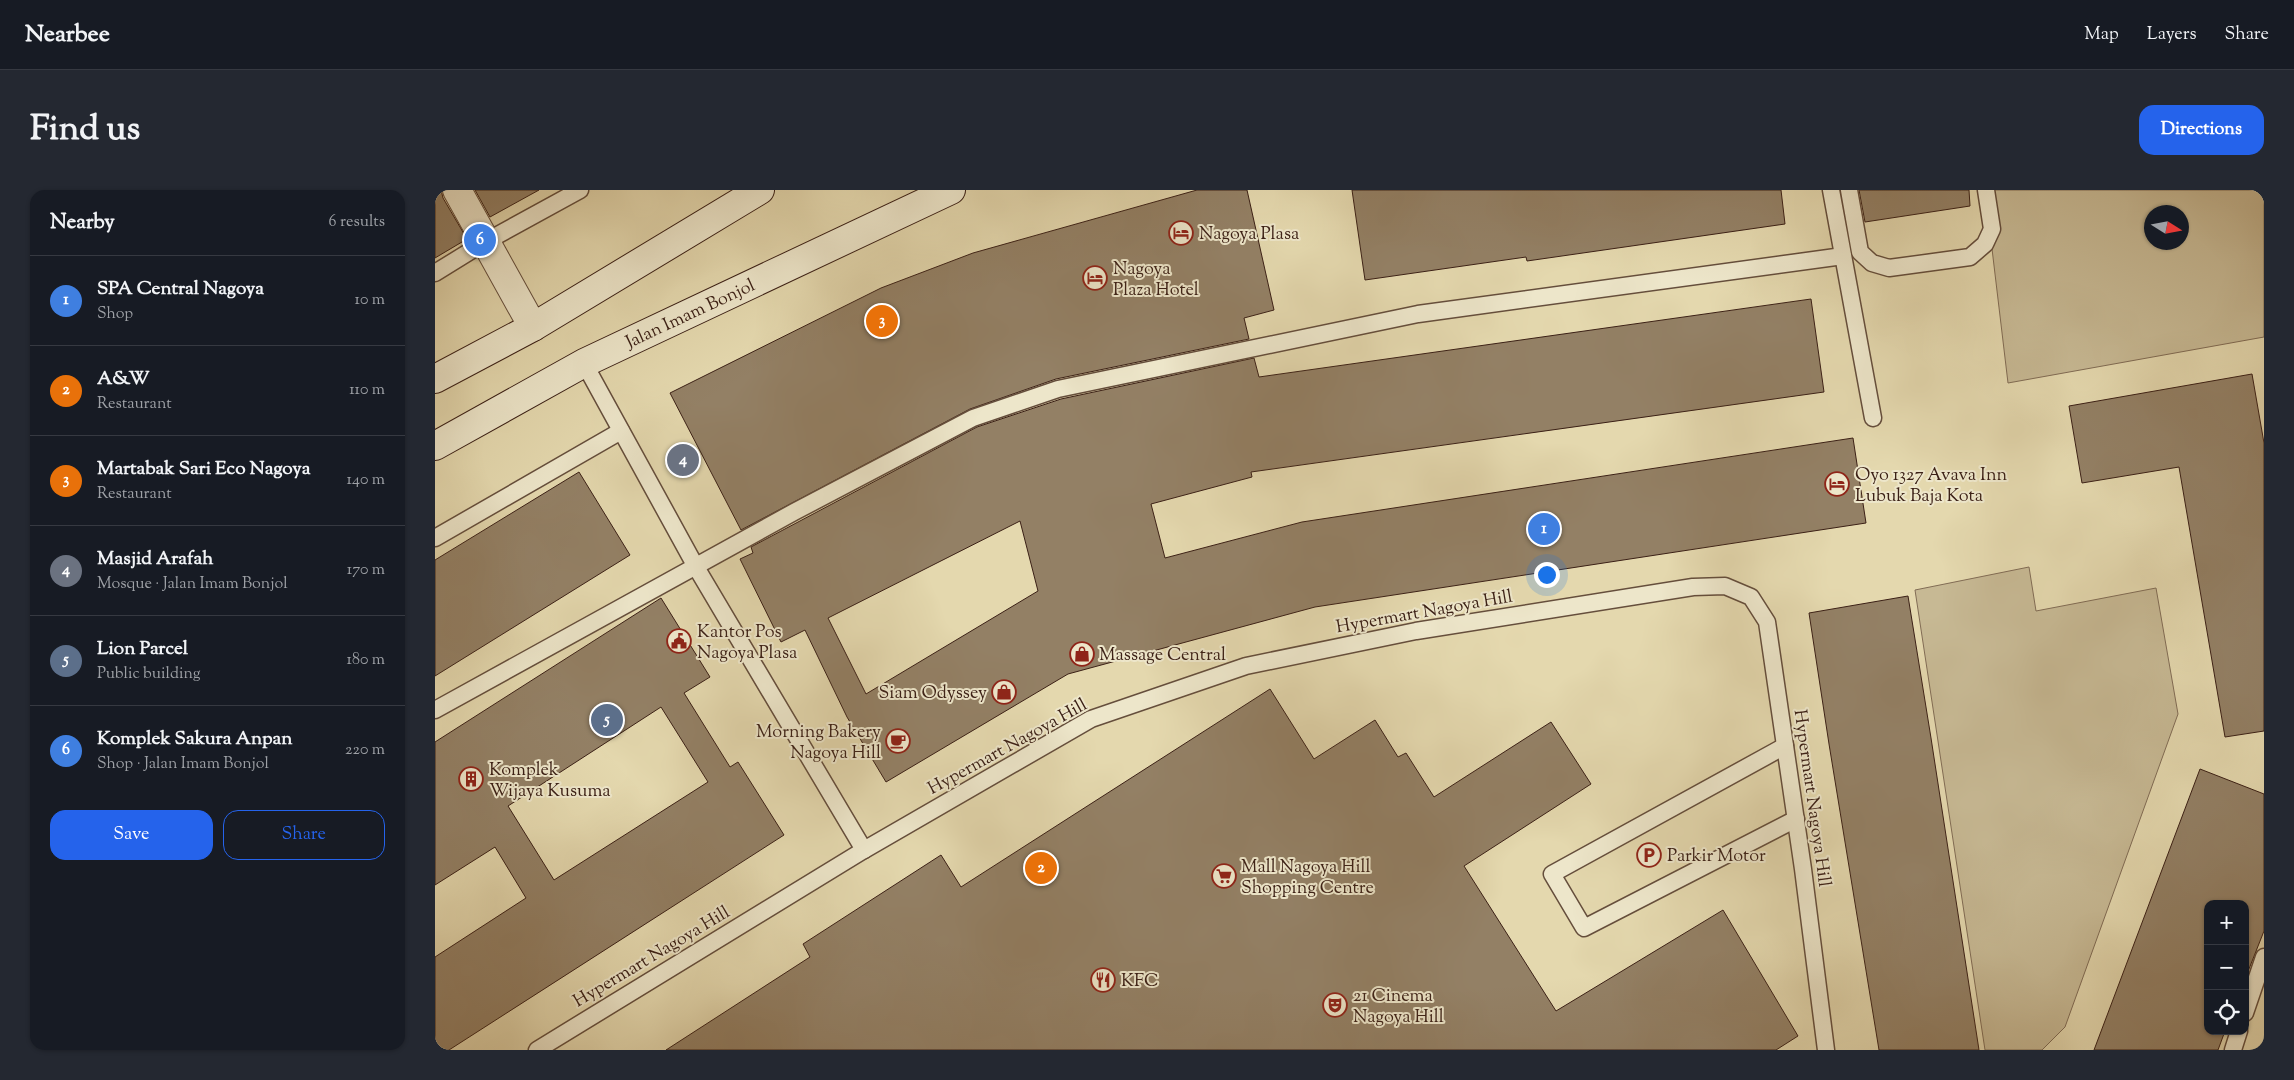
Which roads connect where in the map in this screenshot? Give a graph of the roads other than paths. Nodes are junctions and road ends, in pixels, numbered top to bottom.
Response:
1 (457, 190) edge
2 (580, 190) edge
3 (760, 190) edge
4 (951, 190) edge
5 (1831, 190) edge
6 (1849, 190) edge
7 (1986, 190) edge
8 (485, 242) junction
9 (1843, 256) junction
10 (435, 273) edge
11 (533, 327) junction
12 (583, 363) junction
13 (435, 379) edge
14 (1873, 418) dead end
15 (621, 431) junction
16 (435, 446) edge
17 (435, 538) edge
18 (696, 567) junction
19 (435, 710) edge
20 (1785, 746) junction
21 (1796, 819) junction
22 (864, 850) junction
23 (2264, 957) edge
24 (2249, 1000) edge
25 (2238, 1035) edge
26 (537, 1050) edge
27 (1825, 1050) edge
28 (2233, 1050) edge

1 - 8 main road
2 - 8 lane
3 - 11 main road
4 - 12 main road, Jalan Imam Bonjol
5 - 9 lane
6 - 7 lane
8 - 10 lane
8 - 11 main road
9 - 14 lane
9 - 18 lane
11 - 13 main road
12 - 15 lane
12 - 16 main road, Jalan Imam Bonjol
15 - 17 lane
15 - 18 lane
18 - 19 lane
18 - 22 lane
20 - 21 lane, Hypermart Nagoya Hill
20 - 21 lane
20 - 22 lane, Hypermart Nagoya Hill
21 - 27 lane, Hypermart Nagoya Hill
22 - 26 lane, Hypermart Nagoya Hill
23 - 24 lane
25 - 28 lane

